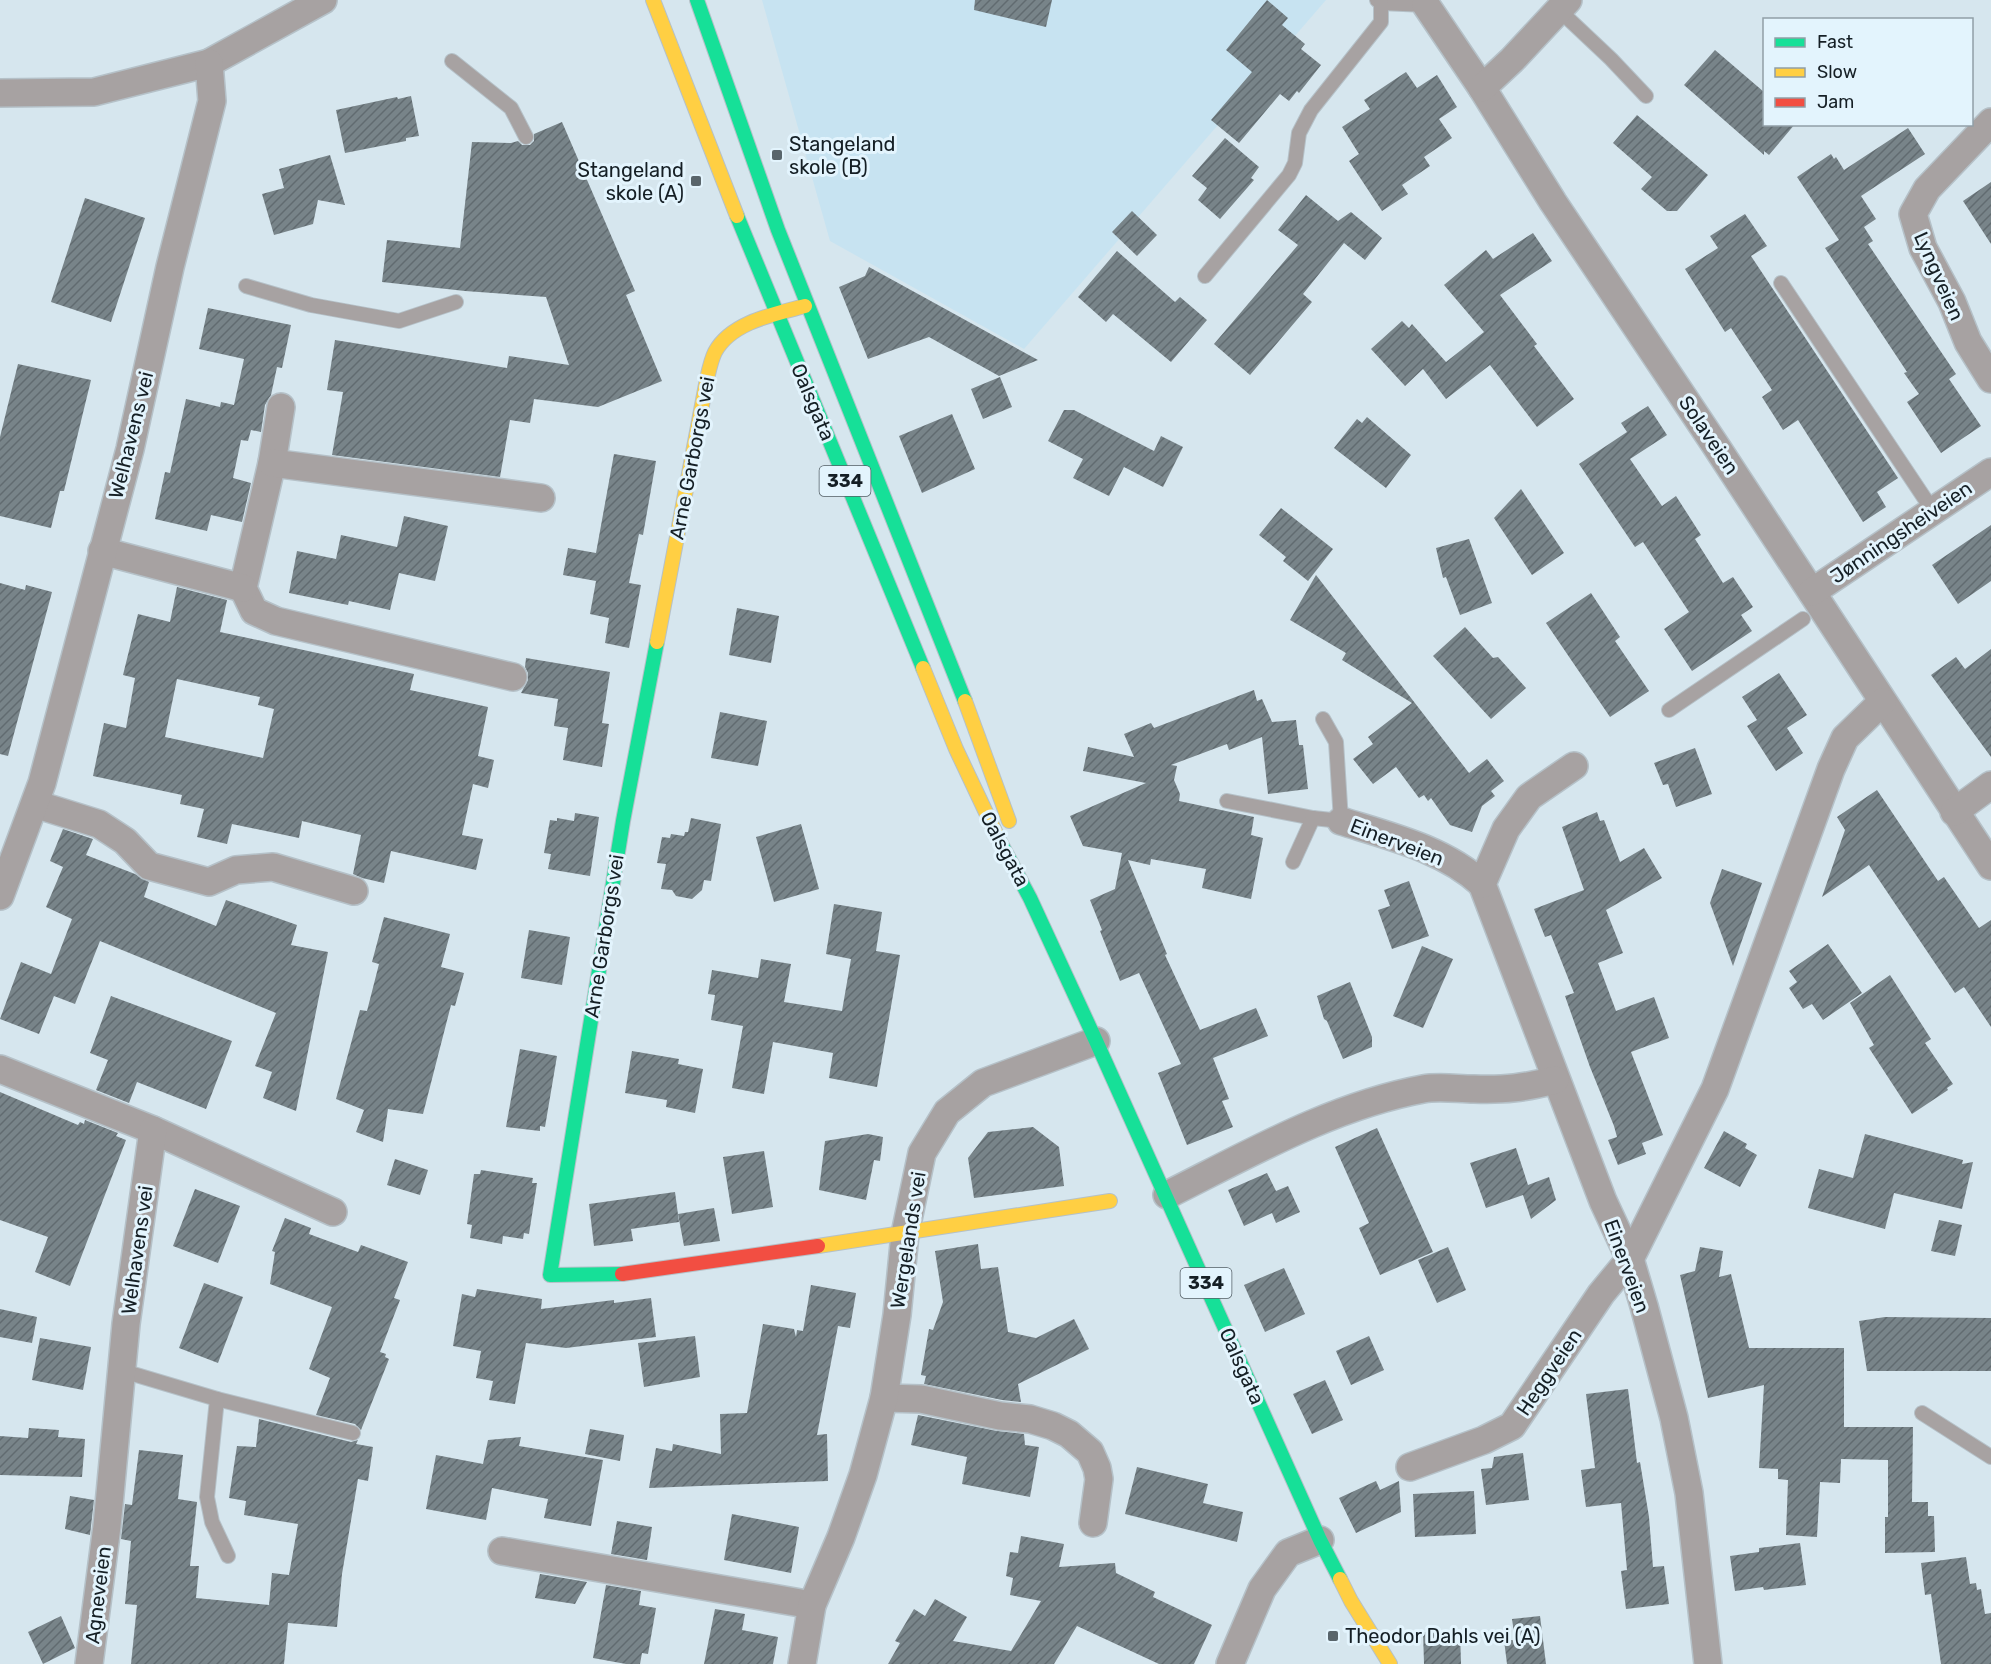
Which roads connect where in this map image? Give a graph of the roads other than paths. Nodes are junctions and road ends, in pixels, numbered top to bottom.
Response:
1 (323, 0) edge
2 (653, 0) edge
3 (697, 0) edge
4 (1379, 1) edge
5 (1425, 2) edge
6 (1563, 5) edge
7 (452, 61) dead end
8 (210, 63) junction
9 (1482, 88) junction
10 (4, 93) edge
11 (1646, 96) dead end
12 (1991, 122) edge
13 (526, 137) dead end
14 (1205, 276) dead end
15 (1781, 283) dead end
16 (246, 286) dead end
17 (456, 302) dead end
18 (809, 305) junction
19 (776, 314) junction
20 (1991, 379) edge
21 (281, 407) dead end
22 (272, 463) junction
23 (1991, 472) edge
24 (541, 498) dead end
25 (1933, 511) junction
26 (102, 551) junction
27 (243, 588) junction
28 (1812, 592) junction
29 (1803, 619) dead end
30 (513, 677) dead end
31 (1882, 702) junction
32 (1669, 710) dead end
33 (1323, 719) dead end
34 (1574, 766) dead end
35 (1991, 785) edge
36 (1227, 801) dead end
37 (34, 804) junction
38 (1954, 812) junction
39 (1313, 818) junction
40 (1341, 820) junction
41 (1293, 862) dead end
42 (1991, 866) edge
43 (1482, 885) junction
44 (354, 891) dead end
45 (0, 896) edge
46 (1030, 898) junction
47 (1096, 1041) junction
48 (0, 1069) edge
49 (1555, 1080) junction
50 (153, 1130) junction
51 (1167, 1195) junction
52 (1110, 1201) dead end
53 (333, 1212) dead end
54 (905, 1234) junction
55 (1630, 1259) junction
56 (123, 1371) junction
57 (884, 1398) junction
58 (217, 1399) junction
59 (1922, 1413) dead end
60 (353, 1433) dead end
61 (1991, 1457) edge
62 (1410, 1467) dead end
63 (1093, 1522) dead end
64 (107, 1526) joint
65 (1320, 1540) junction
66 (502, 1551) dead end
67 (228, 1556) dead end
68 (812, 1605) junction
69 (90, 1664) edge
70 (802, 1664) edge
71 (1230, 1664) edge
72 (1390, 1664) edge
73 (1708, 1664) edge

1 - 8 street
2 - 19 main road, Oalsgata / 334
3 - 18 main road, Oalsgata / 334
4 - 5 lane
4 - 14 lane
5 - 9 street, Solaveien
6 - 9 street
6 - 11 lane
7 - 13 lane
8 - 10 street
8 - 26 street, Welhavens vei
9 - 28 street, Solaveien
12 - 20 street, Lyngveien
15 - 25 lane
16 - 17 lane
18 - 19 main road, Arne Garborgs vei
18 - 46 main road, Oalsgata / 334
19 - 46 main road, Oalsgata / 334
19 - 54 main road, Arne Garborgs vei
21 - 22 street
22 - 24 street
22 - 27 street
23 - 25 street, Jønningsheiveien
25 - 28 street, Jønningsheiveien
26 - 27 street
26 - 37 street, Welhavens vei
27 - 30 street
28 - 31 street, Solaveien
29 - 32 lane
31 - 38 street, Solaveien
31 - 55 street, Heggveien
33 - 40 lane, Einerveien
34 - 43 street
35 - 38 street
36 - 39 lane, Einerveien
37 - 44 street
37 - 45 street, Welhavens vei
38 - 42 street, Solaveien
39 - 40 lane, Einerveien
39 - 41 lane
40 - 43 street, Einerveien
43 - 49 street, Einerveien
46 - 47 main road, Oalsgata / 334
47 - 51 main road, Oalsgata / 334
47 - 54 street, Wergelands vei
48 - 50 street
49 - 51 street
49 - 55 street, Einerveien
50 - 53 street
50 - 56 street, Welhavens vei
51 - 65 main road, Oalsgata / 334
52 - 54 main road
54 - 57 street, Wergelands vei
55 - 62 street, Heggveien
55 - 73 street, Einerveien
56 - 58 lane
56 - 64 street, Welhavens vei
57 - 63 street
57 - 68 street, Wergelands vei
58 - 60 lane
58 - 67 lane
59 - 61 lane
64 - 69 street, Agneveien
65 - 71 street
65 - 72 main road, Oalsgata / 334
66 - 68 street
68 - 70 street, Wergelands vei

